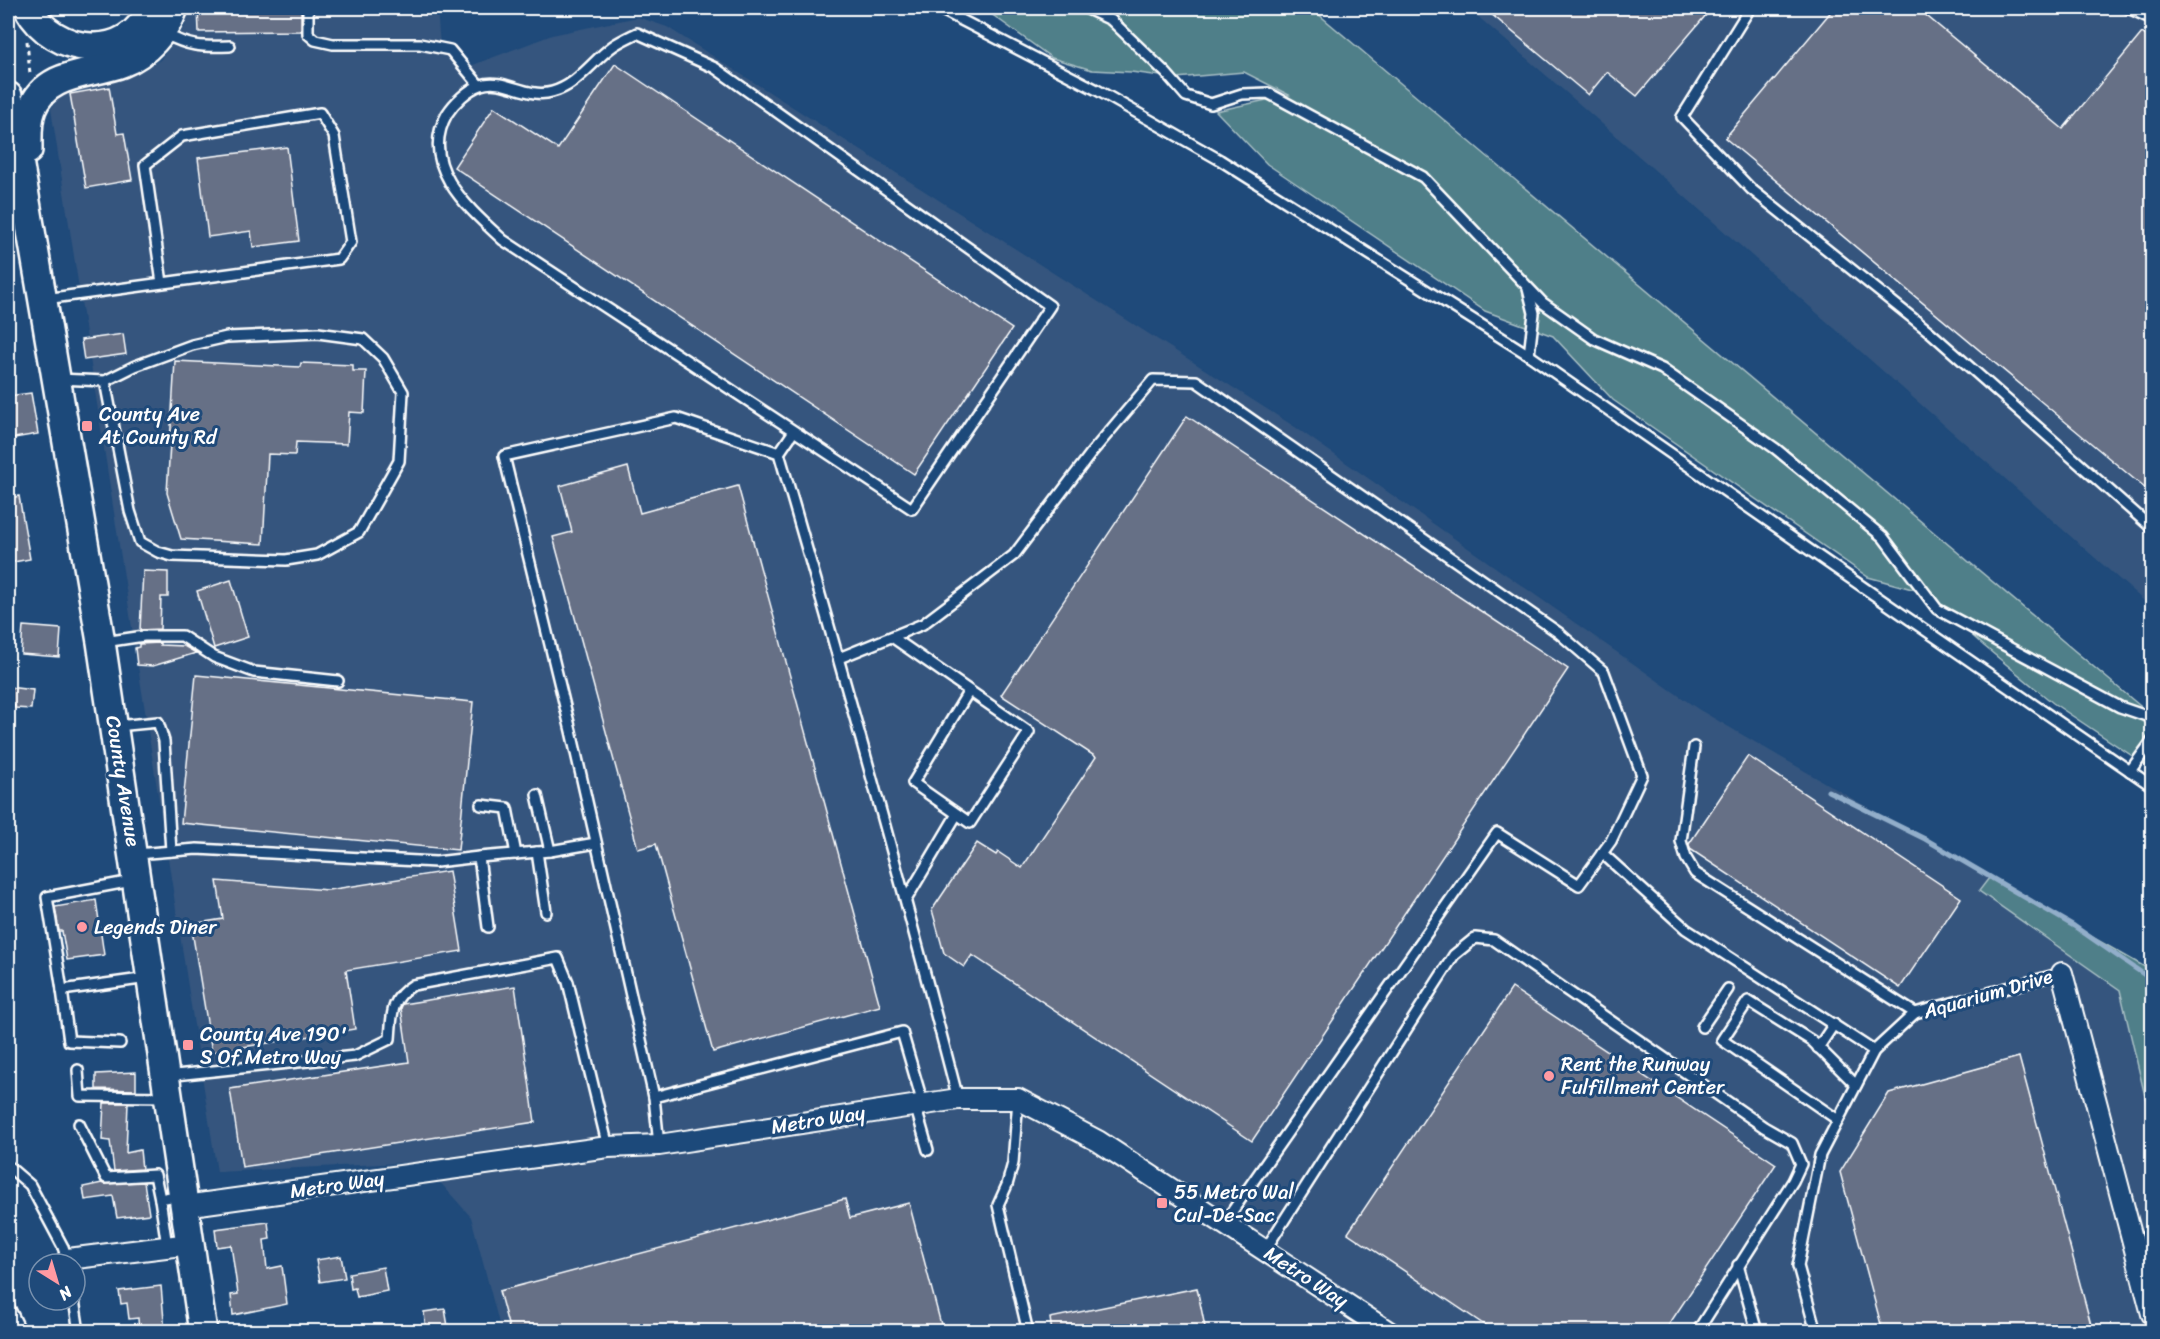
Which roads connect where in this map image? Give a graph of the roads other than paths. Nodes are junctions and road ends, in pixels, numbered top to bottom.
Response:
1 (174, 8) edge
2 (308, 8) edge
3 (938, 8) edge
4 (1085, 8) edge
5 (1750, 8) edge
6 (2128, 8) edge
7 (2152, 19) edge
8 (156, 20) edge
9 (27, 21) edge
10 (230, 46) dead end
11 (479, 85) junction
12 (8, 96) edge
13 (8, 204) edge
14 (31, 232) junction
15 (162, 283) junction
16 (1528, 287) junction
17 (42, 299) junction
18 (51, 347) junction
19 (1529, 355) junction
20 (56, 379) junction
21 (105, 381) junction
22 (794, 431) junction
23 (779, 453) junction
24 (2152, 528) edge
25 (892, 637) junction
26 (101, 642) junction
27 (839, 658) junction
28 (338, 681) dead end
29 (969, 691) junction
30 (2152, 718) edge
31 (114, 727) junction
32 (2152, 741) edge
33 (1694, 747) dead end
34 (2130, 771) junction
35 (2152, 786) edge
36 (537, 795) dead end
37 (481, 805) dead end
38 (957, 814) junction
39 (596, 843) junction
40 (171, 851) junction
41 (550, 851) junction
42 (537, 852) junction
43 (1602, 853) junction
44 (516, 854) junction
45 (479, 857) junction
46 (136, 867) junction
47 (906, 900) junction
48 (546, 912) dead end
49 (488, 927) dead end
50 (2062, 973) joint
51 (152, 977) junction
52 (1728, 989) dead end
53 (62, 990) junction
54 (1915, 1013) junction
55 (1834, 1024) junction
56 (1702, 1027) dead end
57 (120, 1043) dead end
58 (1818, 1048) junction
59 (1874, 1051) junction
60 (78, 1070) dead end
61 (1856, 1085) junction
62 (168, 1087) junction
63 (654, 1097) junction
64 (958, 1099) junction
65 (1018, 1099) junction
66 (919, 1105) junction
67 (1838, 1120) junction
68 (79, 1124) dead end
69 (659, 1145) junction
70 (608, 1147) junction
71 (928, 1150) dead end
72 (8, 1166) edge
73 (171, 1184) junction
74 (1224, 1223) junction
75 (179, 1245) junction
76 (1265, 1250) junction
77 (65, 1252) edge
78 (87, 1259) edge
79 (1738, 1265) junction
80 (8, 1305) edge
81 (76, 1312) edge
82 (2152, 1314) edge
83 (21, 1332) edge
84 (79, 1332) edge
85 (203, 1332) edge
86 (1028, 1332) edge
87 (1389, 1332) edge
88 (1697, 1332) edge
89 (1757, 1332) edge
90 (1816, 1332) edge

1 - 8 main road
2 - 11 lane
3 - 19 lane
4 - 16 lane
5 - 24 lane
6 - 7 lane
8 - 9 main road
8 - 10 lane
8 - 14 main road
11 - 22 lane
11 - 22 lane
12 - 14 main road
13 - 18 main road
14 - 17 main road, County Avenue
15 - 15 lane
15 - 17 lane
16 - 19 lane
16 - 30 lane
17 - 18 main road, County Avenue
18 - 20 main road, County Avenue
19 - 34 lane
20 - 21 lane
20 - 26 main road, County Avenue
21 - 21 lane
22 - 23 lane
23 - 27 lane
23 - 39 lane
25 - 27 lane
25 - 29 lane
25 - 43 lane
26 - 28 lane
26 - 31 main road, County Avenue
27 - 47 lane
29 - 38 lane
29 - 38 lane
31 - 40 lane
31 - 46 main road, County Avenue
32 - 34 lane
33 - 54 lane
34 - 35 lane
36 - 41 lane
37 - 44 lane
38 - 47 lane
39 - 41 lane
39 - 63 lane
40 - 45 lane
40 - 46 lane
41 - 42 lane
42 - 44 lane
42 - 48 lane
43 - 55 lane
43 - 74 lane
44 - 45 lane
45 - 49 lane
46 - 51 main road, County Avenue
46 - 53 lane
47 - 64 lane
50 - 54 lane, Aquarium Drive
50 - 82 street, Aquarium Drive
51 - 53 lane
51 - 62 main road, County Avenue
52 - 56 lane
53 - 57 lane
54 - 59 lane, Aquarium Drive
55 - 58 lane
55 - 59 lane
58 - 61 lane
58 - 67 lane
59 - 61 lane, Aquarium Drive
60 - 62 lane
61 - 67 lane, Aquarium Drive
62 - 70 lane
62 - 73 main road, County Avenue
63 - 66 lane
63 - 69 lane
64 - 65 street, Metro Way
64 - 66 street, Metro Way
65 - 74 street, Metro Way
65 - 86 lane
66 - 69 street, Metro Way
66 - 71 lane
67 - 90 lane, Aquarium Drive
68 - 73 lane
69 - 70 street, Metro Way
70 - 73 street, Metro Way
72 - 77 lane
73 - 75 main road, County Avenue
74 - 76 street, Metro Way
75 - 78 street
75 - 85 main road, County Avenue
76 - 79 lane
76 - 87 street, Metro Way
79 - 88 lane
79 - 89 lane
80 - 83 lane
81 - 84 lane

